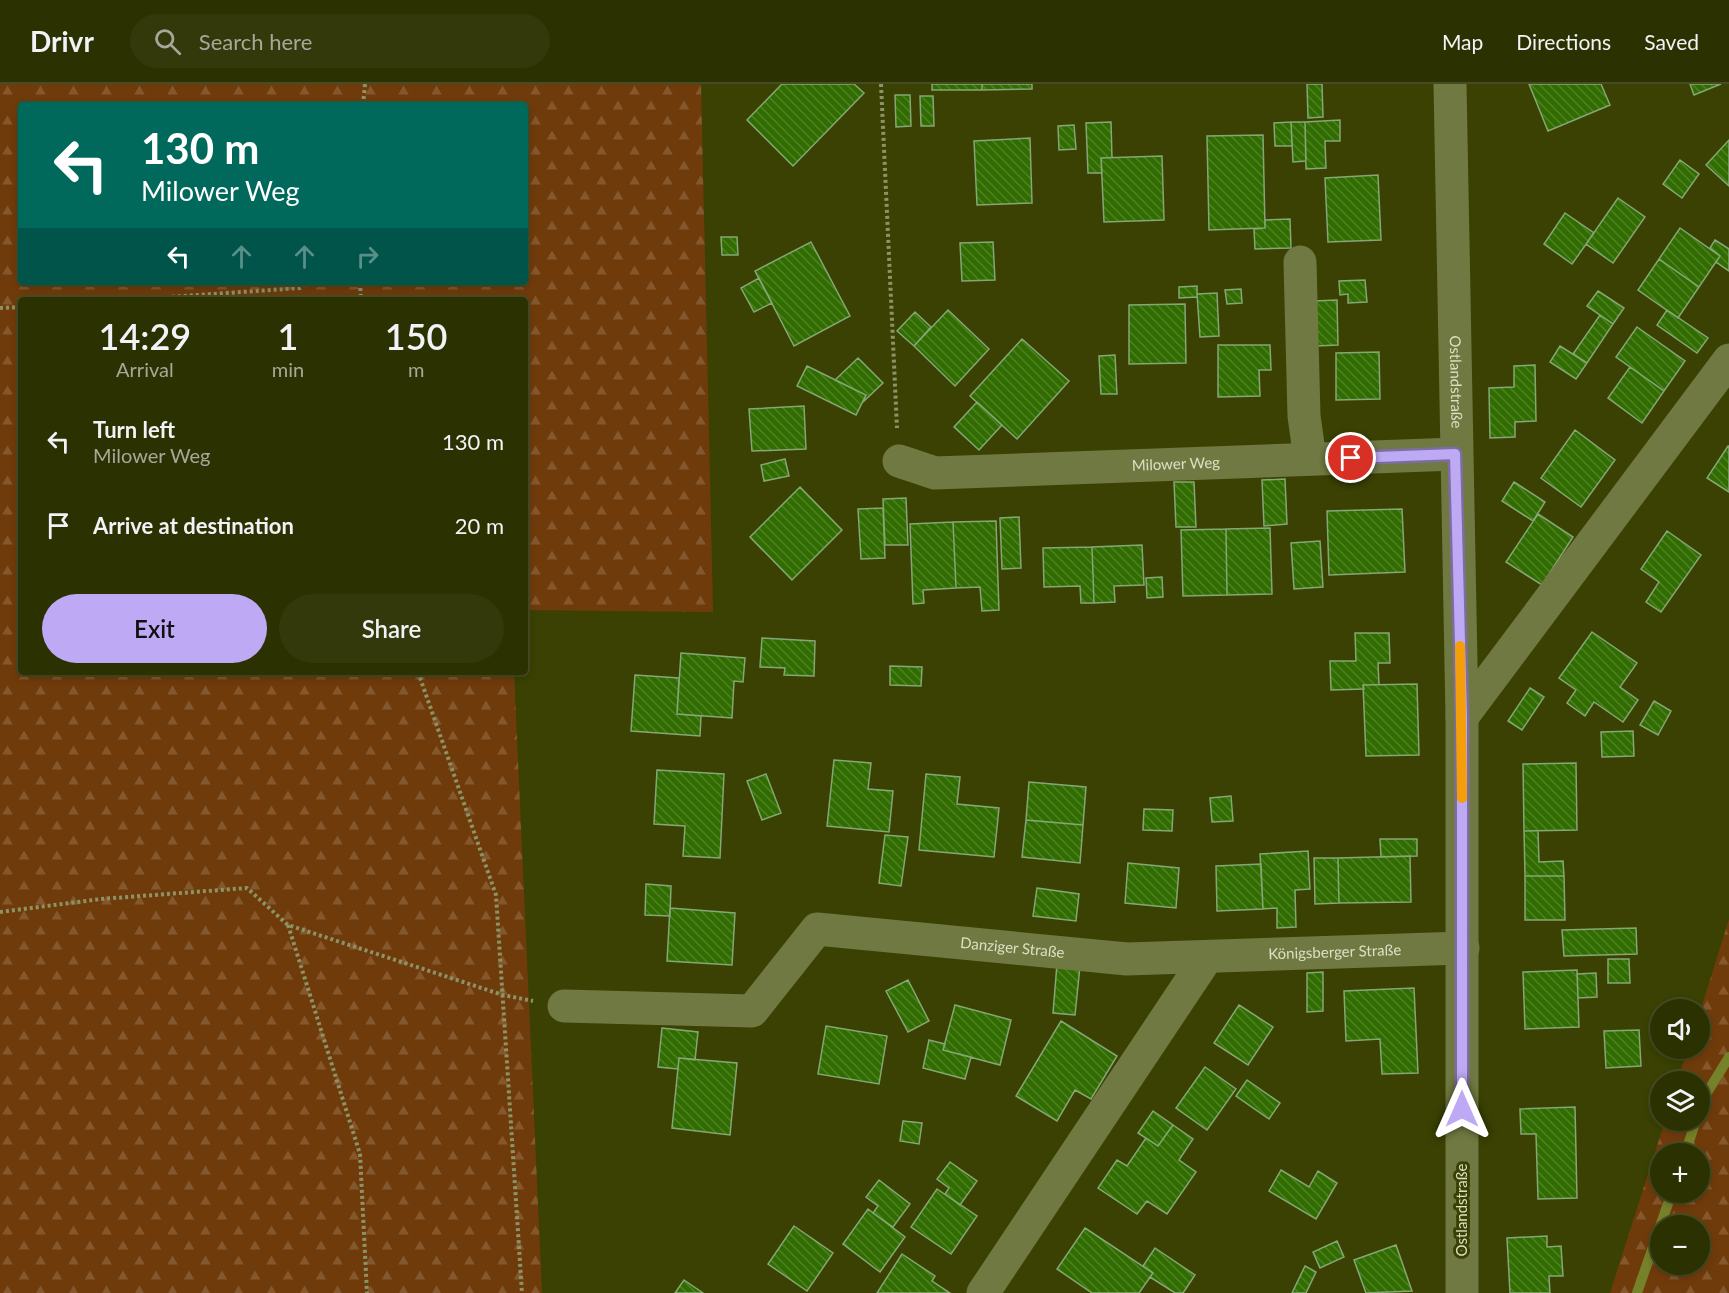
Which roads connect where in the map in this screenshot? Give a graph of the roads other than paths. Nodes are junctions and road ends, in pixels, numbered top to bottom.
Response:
1 (1450, 84) edge
2 (1300, 262) dead end
3 (1729, 360) edge
4 (1455, 454) junction
5 (1310, 459) junction
6 (898, 461) road end
7 (1462, 717) junction
8 (1463, 948) junction
9 (1207, 957) junction
10 (564, 1006) road end
11 (983, 1293) edge
12 (1462, 1293) edge

1 - 4 street, Ostlandstraße
2 - 5 street
3 - 7 street
4 - 5 street, Milower Weg
4 - 7 street, Ostlandstraße
5 - 6 street, Milower Weg
7 - 8 street, Ostlandstraße
8 - 9 street, Königsberger Straße
8 - 12 street, Ostlandstraße
9 - 10 street, Danziger Straße
9 - 11 street

